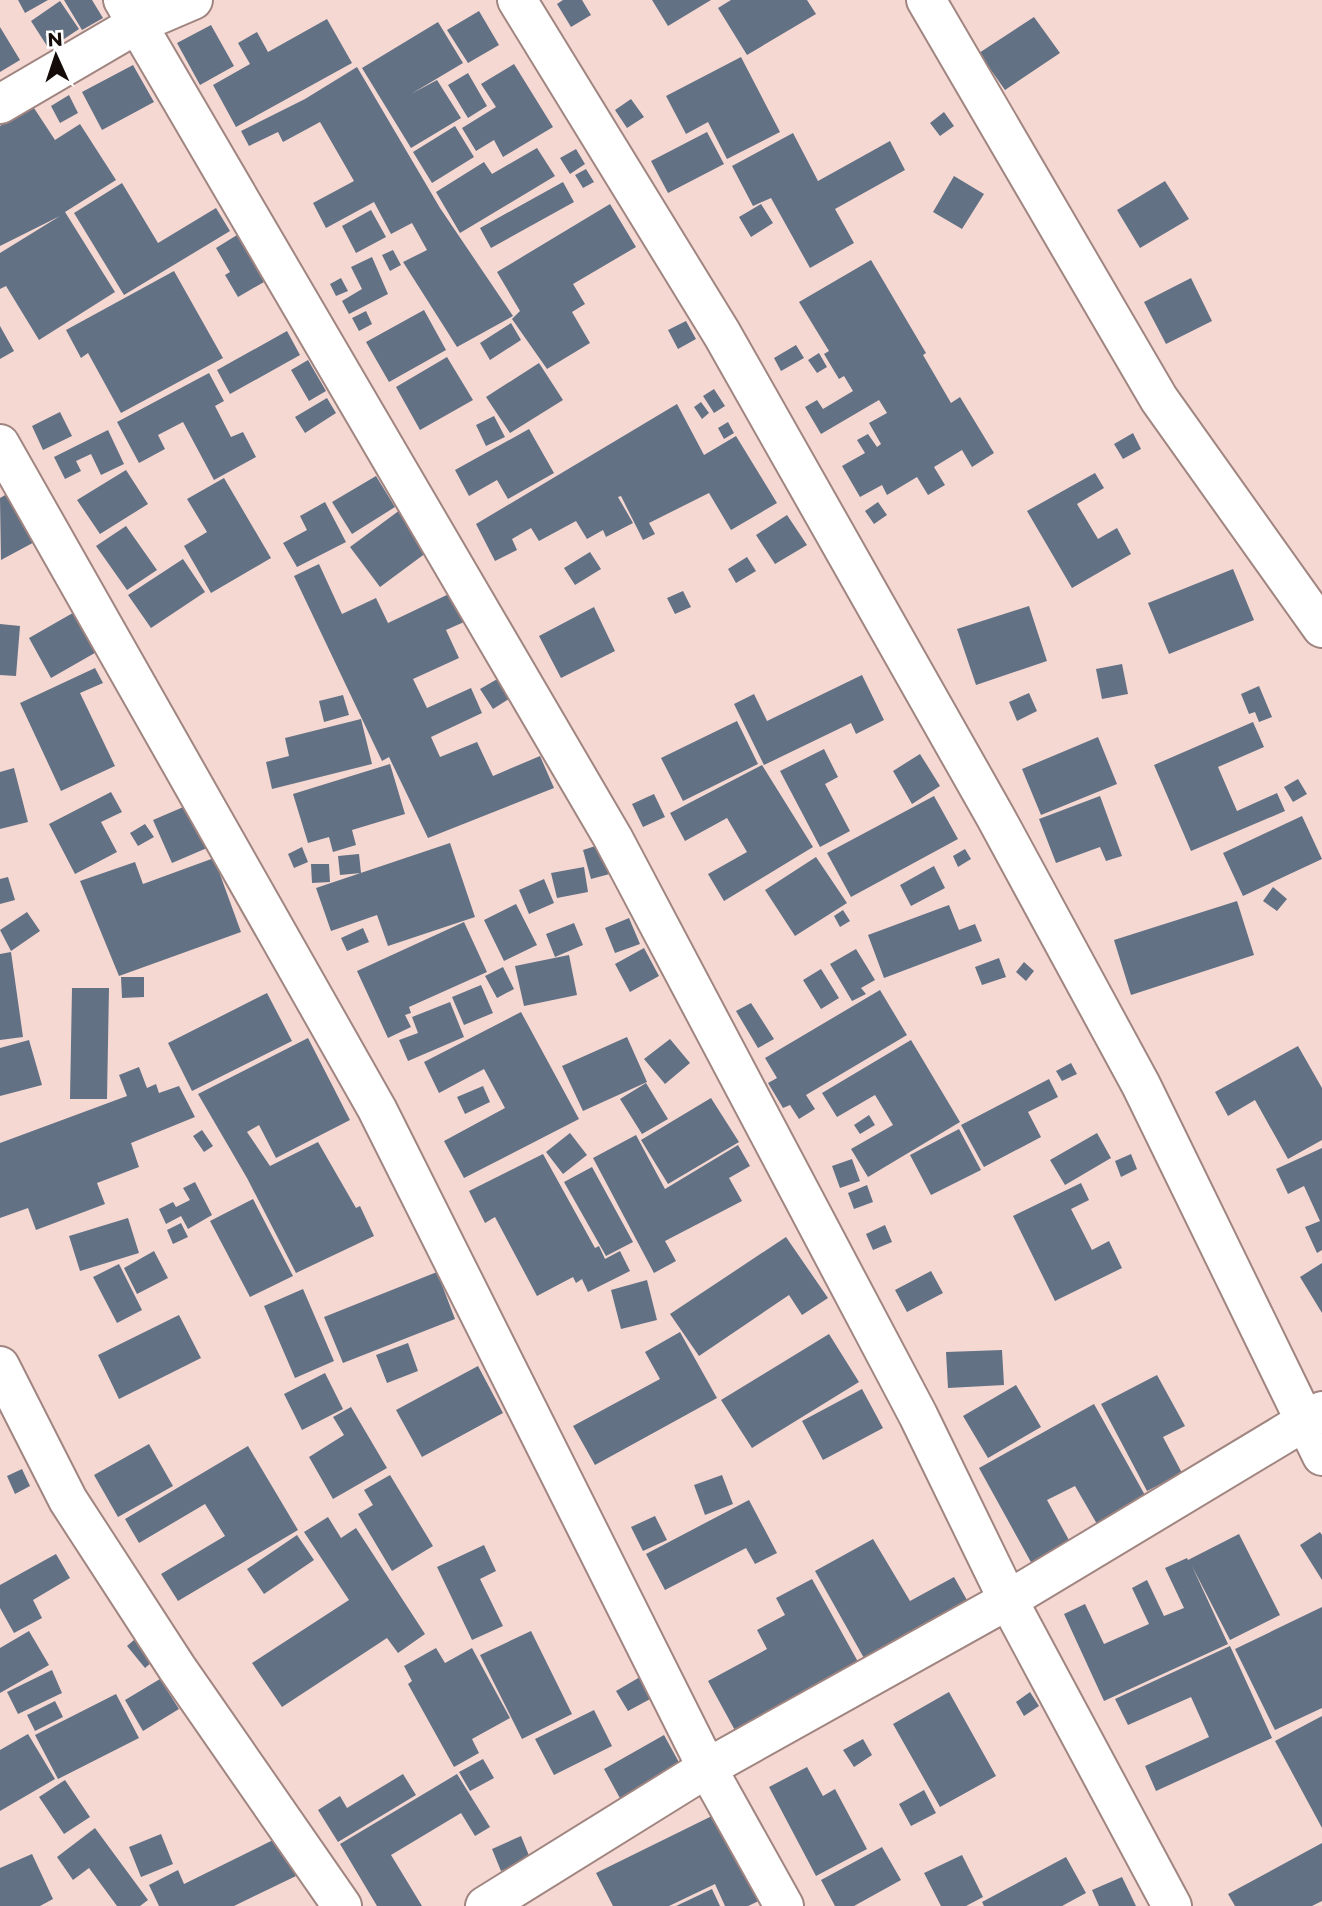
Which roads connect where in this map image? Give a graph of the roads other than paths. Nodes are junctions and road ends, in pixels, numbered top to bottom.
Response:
1 (193, 0) edge
2 (517, 0) edge
3 (926, 0) edge
4 (130, 12) edge
5 (0, 104) edge
6 (0, 444) edge
7 (1322, 628) edge
8 (0, 1366) edge
9 (1314, 1416) edge
10 (1322, 1456) edge
11 (1008, 1600) junction
12 (707, 1768) junction
13 (342, 1906) edge
14 (485, 1906) edge
15 (784, 1906) edge
16 (1172, 1906) edge

1 - 4 street
2 - 9 street
3 - 7 street
4 - 5 street
4 - 11 street
6 - 12 street
8 - 13 street
9 - 10 street
9 - 11 street
11 - 12 street
11 - 16 street
12 - 14 street
12 - 15 street

